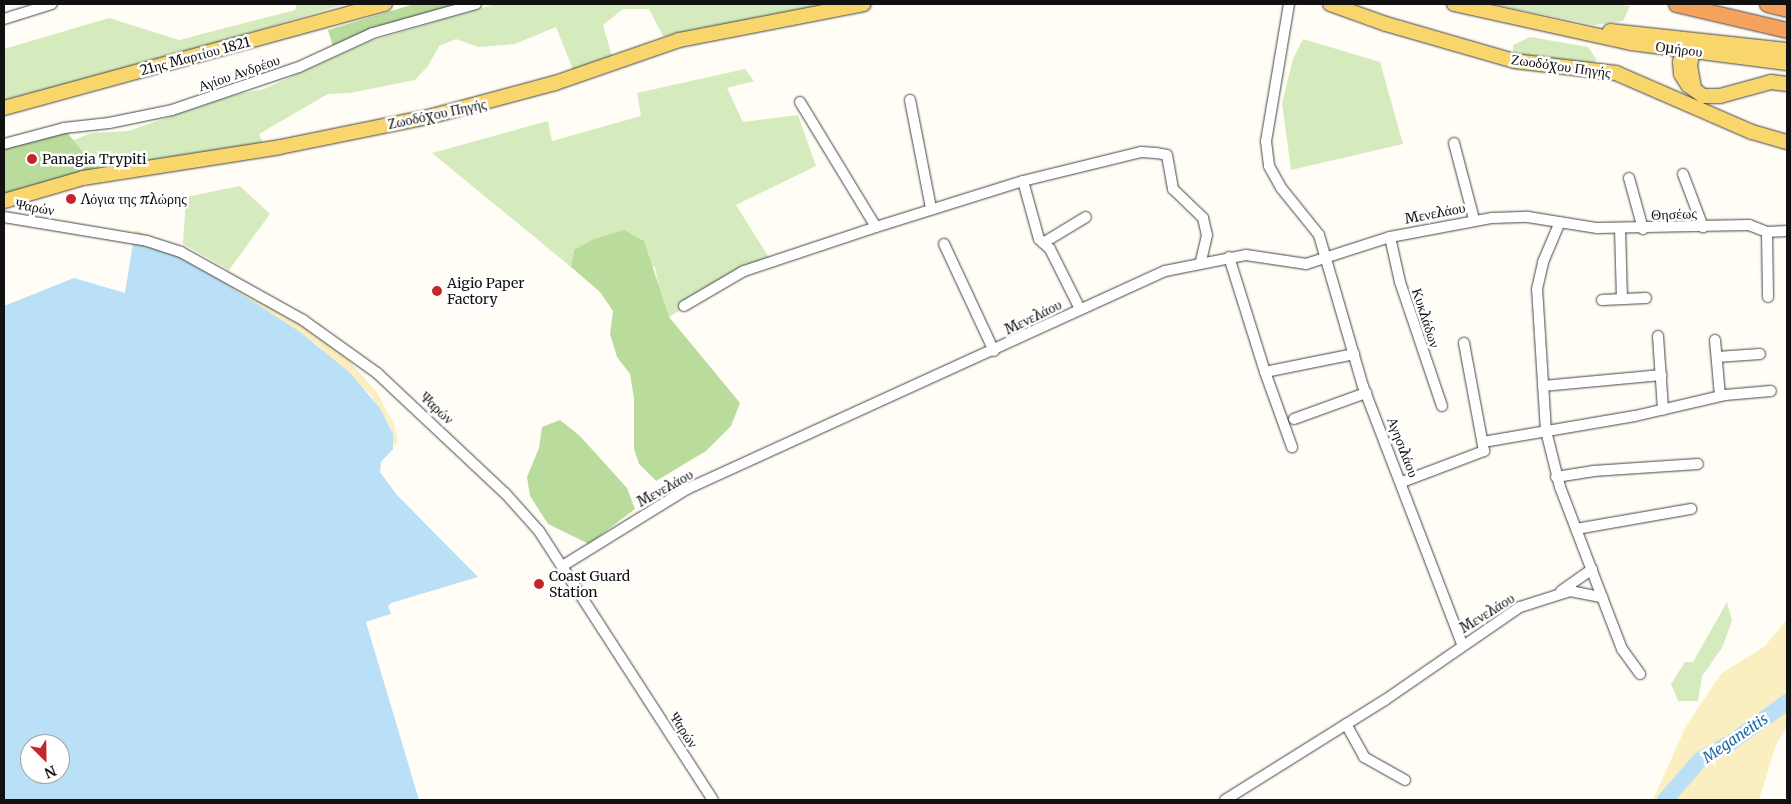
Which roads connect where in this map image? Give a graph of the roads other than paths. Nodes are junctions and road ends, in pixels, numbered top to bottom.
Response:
1 (52, 4) edge
2 (385, 4) edge
3 (476, 4) edge
4 (864, 4) edge
5 (1289, 4) edge
6 (1330, 4) edge
7 (1454, 4) edge
8 (1676, 4) edge
9 (1767, 4) edge
10 (1787, 9) edge
11 (4, 19) edge
12 (1572, 30) junction
13 (1787, 30) edge
14 (1651, 45) junction
15 (1689, 45) junction
16 (1787, 50) edge
17 (1721, 54) junction
18 (1787, 63) edge
19 (1690, 82) junction
20 (1787, 84) edge
21 (910, 100) dead end
22 (800, 102) dead end
23 (4, 108) edge
24 (1787, 142) edge
25 (1454, 143) dead end
26 (4, 144) edge
27 (1683, 174) dead end
28 (1629, 178) dead end
29 (1023, 181) junction
30 (4, 201) edge
31 (931, 208) junction
32 (4, 217) edge
33 (1086, 217) dead end
34 (1474, 219) junction
35 (1560, 222) junction
36 (876, 227) junction
37 (1703, 227) junction
38 (1620, 228) junction
39 (1643, 229) junction
40 (1767, 232) junction
41 (1787, 232) edge
42 (1390, 237) junction
43 (1043, 243) junction
44 (944, 244) dead end
45 (1229, 257) junction
46 (1326, 257) junction
47 (1201, 262) junction
48 (1768, 297) dead end
49 (1646, 298) dead end
50 (1622, 299) junction
51 (1602, 300) dead end
52 (684, 306) dead end
53 (1080, 309) junction
54 (1658, 336) dead end
55 (1715, 340) dead end
56 (1464, 343) dead end
57 (994, 351) junction
58 (1354, 354) junction
59 (1760, 354) dead end
60 (1717, 357) junction
61 (1265, 372) junction
62 (1661, 375) junction
63 (1543, 386) junction
64 (1771, 391) dead end
65 (1366, 393) junction
66 (1720, 396) junction
67 (1442, 406) dead end
68 (1663, 410) junction
69 (1294, 419) dead end
70 (1546, 431) junction
71 (1483, 442) junction
72 (1292, 447) dead end
73 (1698, 464) dead end
74 (1556, 477) junction
75 (1402, 482) junction
76 (1691, 509) dead end
77 (1576, 529) junction
78 (564, 565) junction
79 (1592, 569) junction
80 (1560, 592) junction
81 (1602, 597) junction
82 (1462, 644) junction
83 (1640, 674) dead end
84 (1346, 724) junction
85 (1405, 780) dead end
86 (713, 800) edge
87 (1225, 800) edge

1 - 11 street
2 - 23 main road, 21ης Μαρτίου 1821
3 - 26 street, Αγίου Ανδρέου
4 - 30 main road, Ζωοδόχου Πηγής
5 - 46 street, Αγησιλάου
6 - 24 main road, Ζωοδόχου Πηγής
7 - 12 main road, Ομήρου
8 - 13 highway
9 - 10 highway
12 - 14 main road, Ομήρου
12 - 15 main road, Ομήρου
14 - 15 main road, Ομήρου
14 - 19 main road
15 - 16 main road, Ομήρου
15 - 17 main road, Ομήρου
15 - 19 main road
17 - 18 main road, Ομήρου
17 - 19 main road
19 - 20 main road
21 - 31 street
22 - 36 street
25 - 34 street
27 - 37 street
28 - 39 street
29 - 31 street
29 - 43 street
29 - 47 street
31 - 36 street
32 - 78 street, Ψαρών
33 - 43 street
34 - 35 street, Μενελάου
34 - 42 street, Μενελάου
35 - 38 street, Θησέως
35 - 63 street
36 - 52 street
37 - 39 street, Θησέως
37 - 40 street, Θησέως
38 - 39 street, Θησέως
38 - 50 street
40 - 41 street, Θησέως
40 - 48 street
42 - 46 street, Μενελάου
42 - 67 street, Κυκλάδων
43 - 53 street
44 - 57 street
45 - 46 street, Μενελάου
45 - 47 street, Μενελάου
45 - 61 street
46 - 58 street, Αγησιλάου
47 - 53 street, Μενελάου
49 - 50 street
50 - 51 street
53 - 57 street, Μενελάου
54 - 62 street
55 - 60 street
56 - 71 street
57 - 78 street, Μενελάου
58 - 61 street
58 - 65 street, Αγησιλάου
59 - 60 street
60 - 66 street
61 - 72 street
62 - 63 street
62 - 68 street
63 - 70 street
64 - 66 street
65 - 69 street
65 - 75 street, Αγησιλάου
66 - 68 street
68 - 70 street
70 - 71 street
70 - 74 street
71 - 75 street
73 - 74 street
74 - 77 street
75 - 82 street, Αγησιλάου
76 - 77 street
77 - 79 street
78 - 86 street, Ψαρών
79 - 80 street
79 - 81 street
80 - 81 street, Μενελάου
80 - 82 street, Μενελάου
81 - 83 street
82 - 84 street, Μενελάου
84 - 85 street
84 - 87 street, Μενελάου

